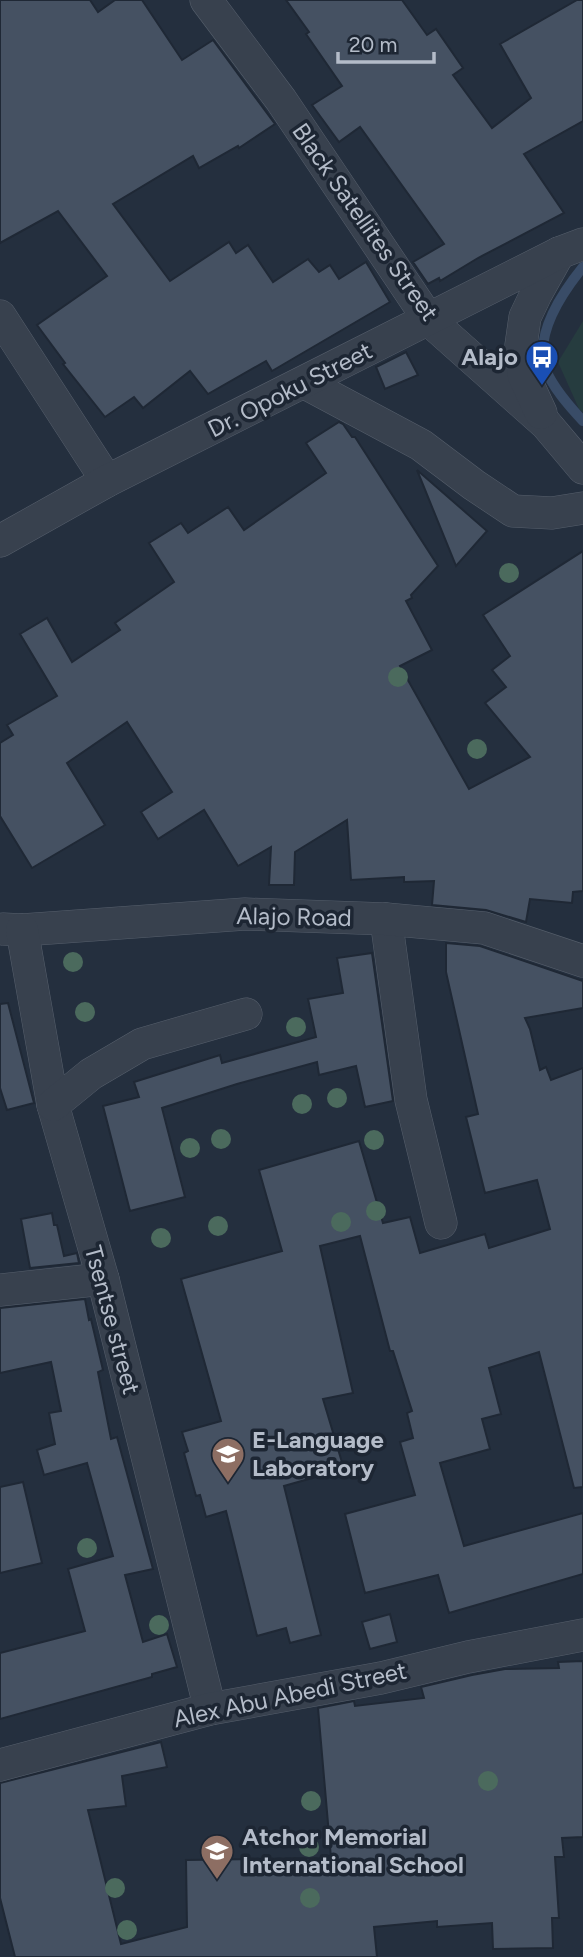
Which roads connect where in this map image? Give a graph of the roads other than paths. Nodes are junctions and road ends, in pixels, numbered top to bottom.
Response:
1 (206, 0) edge
2 (571, 248) edge
3 (0, 316) edge
4 (429, 320) junction
5 (305, 383) junction
6 (546, 424) junction
7 (583, 468) edge
8 (107, 481) junction
9 (583, 508) edge
10 (0, 541) edge
11 (386, 919) junction
12 (11, 930) edge
13 (583, 961) edge
14 (246, 1014) dead end
15 (53, 1105) junction
16 (441, 1223) dead end
17 (103, 1279) junction
18 (0, 1290) edge
19 (583, 1635) edge
20 (211, 1709) junction
21 (0, 1765) edge

1 - 4 street, Black Satellites Street
2 - 4 street, Dr. Opoku Street
2 - 6 street, Black Satellites Street
3 - 8 street
4 - 5 street, Dr. Opoku Street
4 - 6 street, Black Satellites Street
5 - 8 street, Dr. Opoku Street
5 - 9 street
6 - 7 street, Black Satellites Street
8 - 10 street, Dr. Opoku Street
11 - 12 street, Alajo Road
11 - 13 street, Alajo Road
11 - 16 street
12 - 15 street, Tsentse street
14 - 15 street
15 - 17 street, Tsentse street
17 - 18 street
17 - 20 street, Tsentse street
19 - 20 street, Alex Abu Abedi Street
20 - 21 street, Alex Abu Abedi Street

